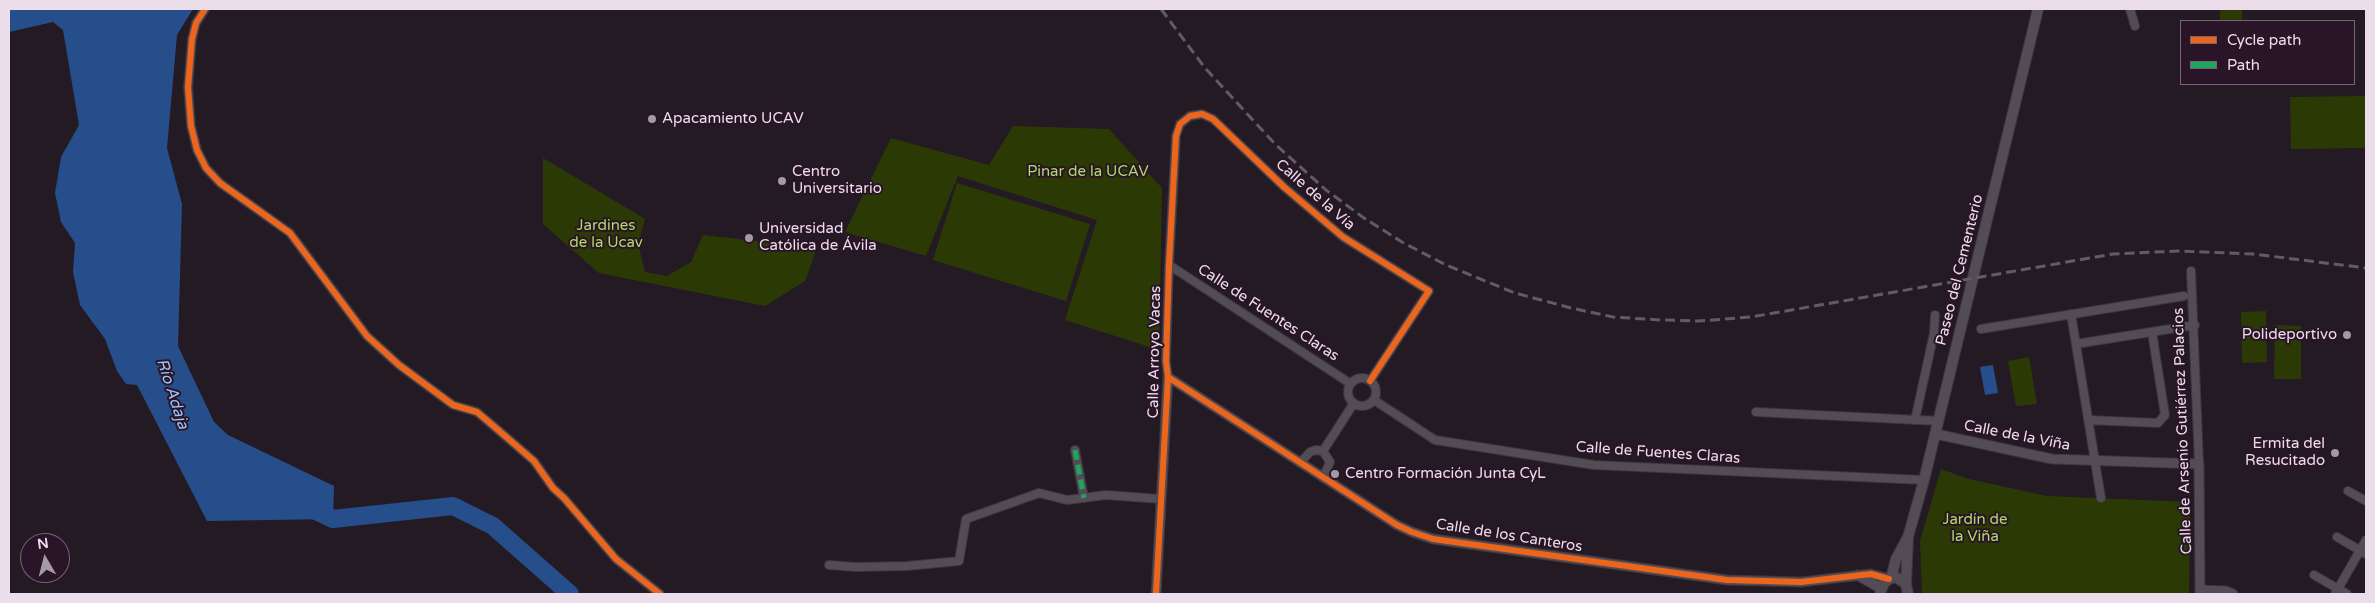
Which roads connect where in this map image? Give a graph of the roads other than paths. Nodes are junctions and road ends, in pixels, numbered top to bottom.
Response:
1 (205, 9) edge
2 (2038, 9) edge
3 (2130, 9) edge
4 (2135, 26) dead end
5 (1190, 116) joint
6 (1170, 265) junction
7 (2191, 271) dead end
8 (2184, 296) dead end
9 (2071, 314) junction
10 (1936, 315) dead end
11 (2195, 325) junction
12 (1981, 329) dead end
13 (2152, 332) junction
14 (2076, 344) junction
15 (1168, 377) junction
16 (1370, 380) junction
17 (1351, 384) junction
18 (1374, 400) junction
19 (1354, 403) junction
20 (1756, 412) dead end
21 (1915, 420) junction
22 (2088, 420) junction
23 (1939, 421) junction
24 (1936, 434) junction
25 (1074, 450) dead end
26 (1323, 452) junction
27 (2095, 462) junction
28 (1300, 463) junction
29 (2199, 464) junction
30 (1324, 478) junction
31 (1924, 480) junction
32 (2348, 491) dead end
33 (1084, 498) junction
34 (2101, 498) dead end
35 (1162, 499) junction
36 (2366, 501) edge
37 (1908, 537) junction
38 (2337, 537) dead end
39 (2366, 540) edge
40 (2363, 552) edge
41 (830, 564) dead end
42 (1856, 575) junction
43 (2314, 575) dead end
44 (1890, 578) junction
45 (1908, 590) edge
46 (1879, 592) edge
47 (2200, 592) edge
48 (2337, 592) edge
49 (660, 594) edge
50 (1156, 594) edge
51 (2232, 594) edge
52 (2347, 594) edge

1 - 49 street
2 - 23 main road, Paseo del Cementerio
3 - 4 street
5 - 6 street, Calle Arroyo Vacas
5 - 16 street, Calle de la Vía
6 - 15 street, Calle Arroyo Vacas
6 - 17 street, Calle de Fuentes Claras
7 - 11 street, Calle de Arsenio Gutiérrez Palacios
8 - 9 street
9 - 12 street
9 - 14 street, Calle de la Viña
10 - 21 street
11 - 13 street
11 - 29 street, Calle de Arsenio Gutiérrez Palacios
13 - 14 street
13 - 22 street
14 - 22 street, Calle de la Viña
15 - 28 street, Calle de los Canteros
15 - 35 street, Calle Arroyo Vacas
16 - 17 street
16 - 18 street
17 - 19 street
18 - 19 street
18 - 31 street, Calle de Fuentes Claras
19 - 26 street
20 - 21 street
21 - 23 street
22 - 27 street, Calle de la Viña
23 - 24 main road, Paseo del Cementerio
24 - 27 street, Calle de la Viña
24 - 31 main road, Paseo del Cementerio
25 - 33 street
26 - 28 street
26 - 30 street
27 - 29 street, Calle de la Viña
27 - 34 street, Calle de la Viña
28 - 30 street, Calle de los Canteros
29 - 47 street, Calle de Arsenio Gutiérrez Palacios
30 - 42 street, Calle de los Canteros
31 - 37 main road, Paseo del Cementerio
32 - 36 street
33 - 35 street
33 - 41 street
35 - 50 street, Calle Arroyo Vacas
37 - 44 main road, Paseo del Cementerio
37 - 45 main road, Paseo del Cementerio
38 - 40 street
39 - 40 street
40 - 48 street
42 - 44 street, Calle de los Canteros
42 - 46 street
43 - 48 street
44 - 45 main road
44 - 46 main road
47 - 51 street
48 - 52 street

